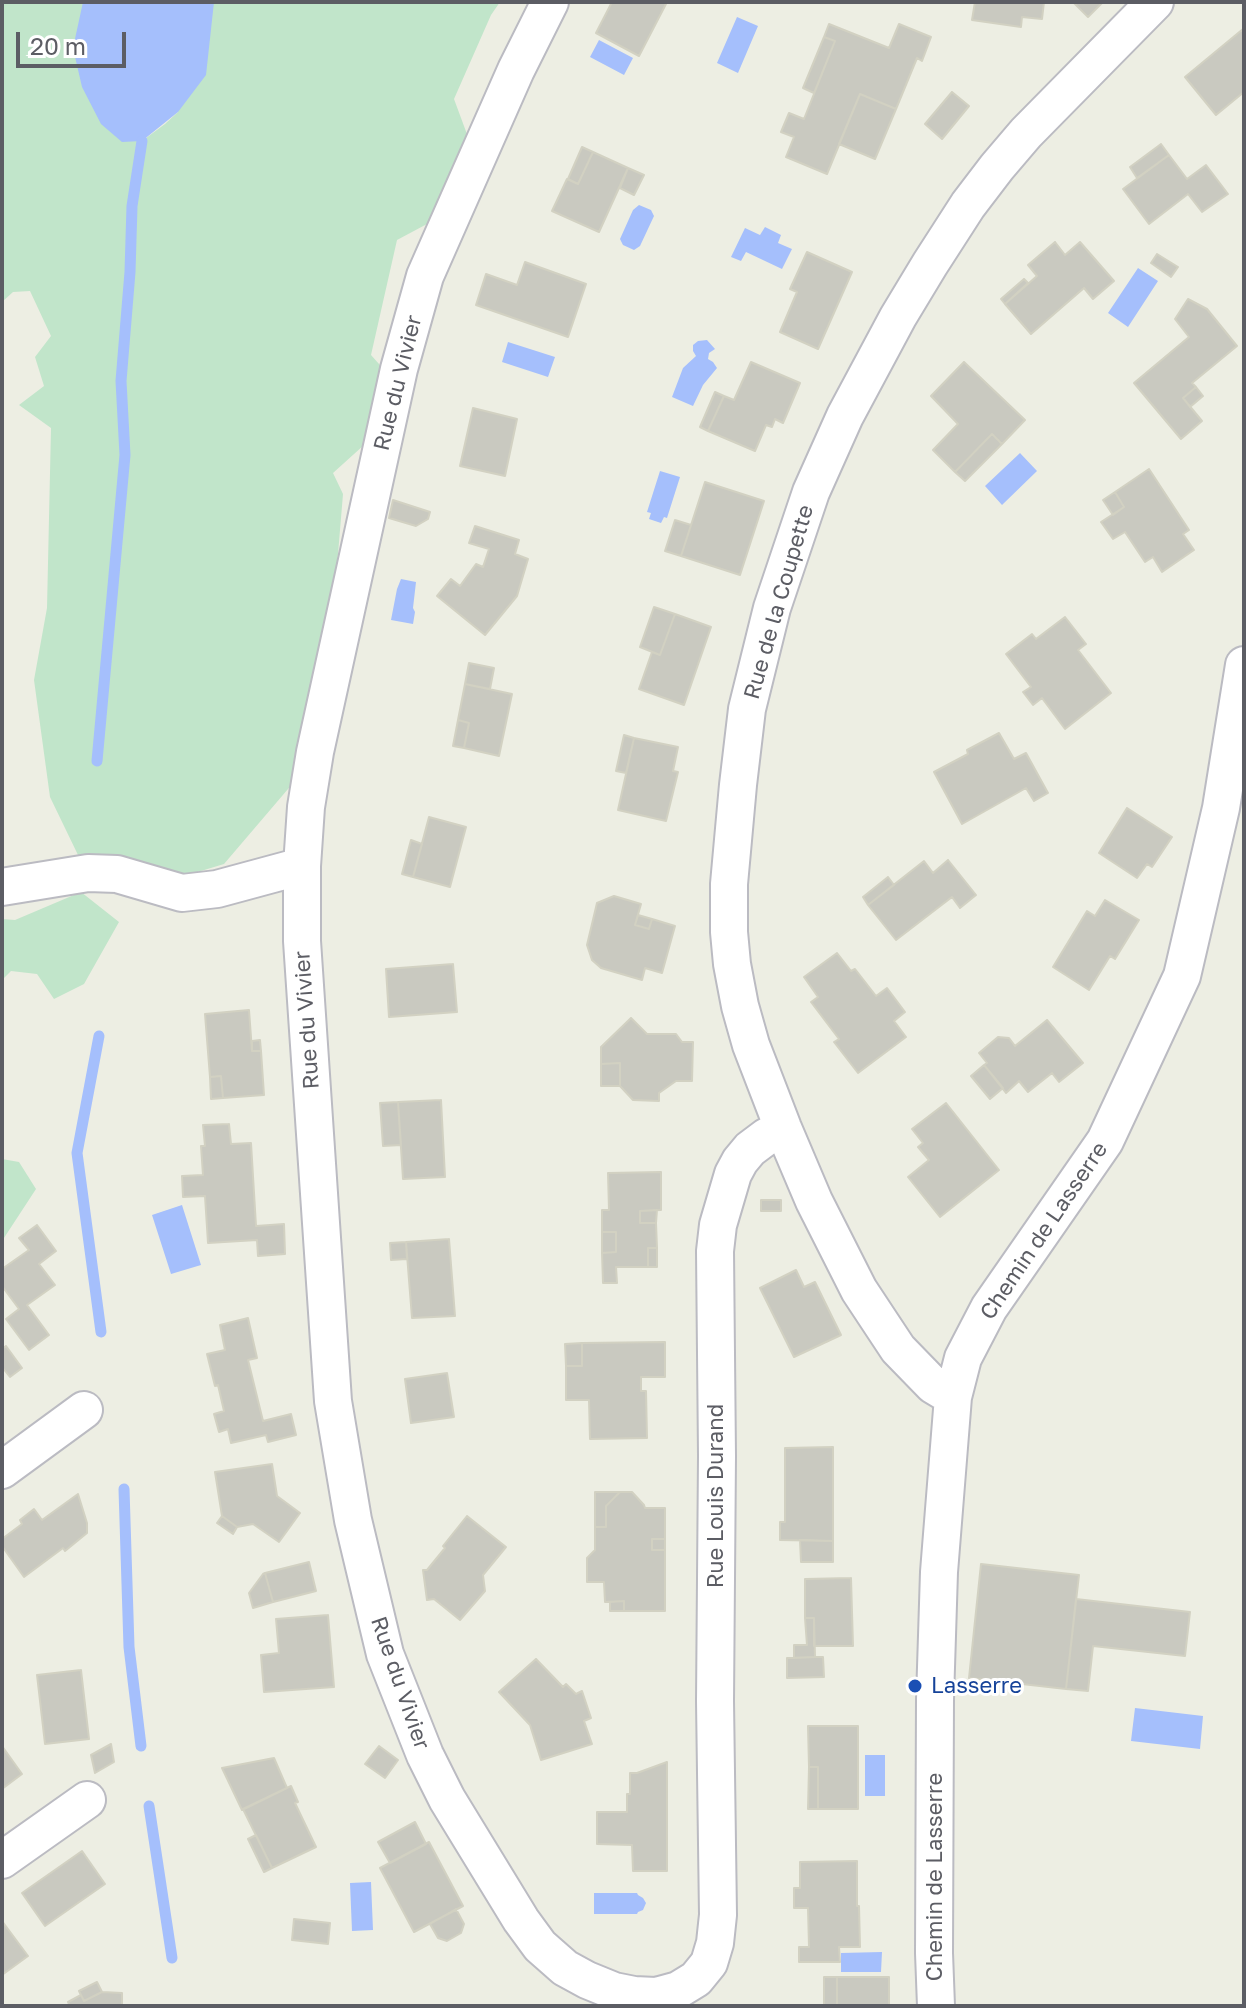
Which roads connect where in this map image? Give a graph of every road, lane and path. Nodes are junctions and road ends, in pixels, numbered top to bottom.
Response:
1 (550, 2) edge
2 (1155, 2) edge
3 (1244, 665) edge
4 (302, 866) junction
5 (2, 887) edge
6 (783, 1128) junction
7 (953, 1397) junction
8 (84, 1410) dead end
9 (2, 1470) edge
10 (87, 1800) dead end
11 (2, 1860) edge
12 (717, 1889) joint
13 (936, 2006) edge

1 - 4 street, Rue du Vivier
2 - 6 street, Rue de la Coupette
3 - 7 street, Chemin de Lasserre
4 - 5 street
4 - 12 street, Rue du Vivier
6 - 7 street, Rue de la Coupette
6 - 12 street, Rue Louis Durand
7 - 13 street, Chemin de Lasserre
8 - 9 street
10 - 11 street

